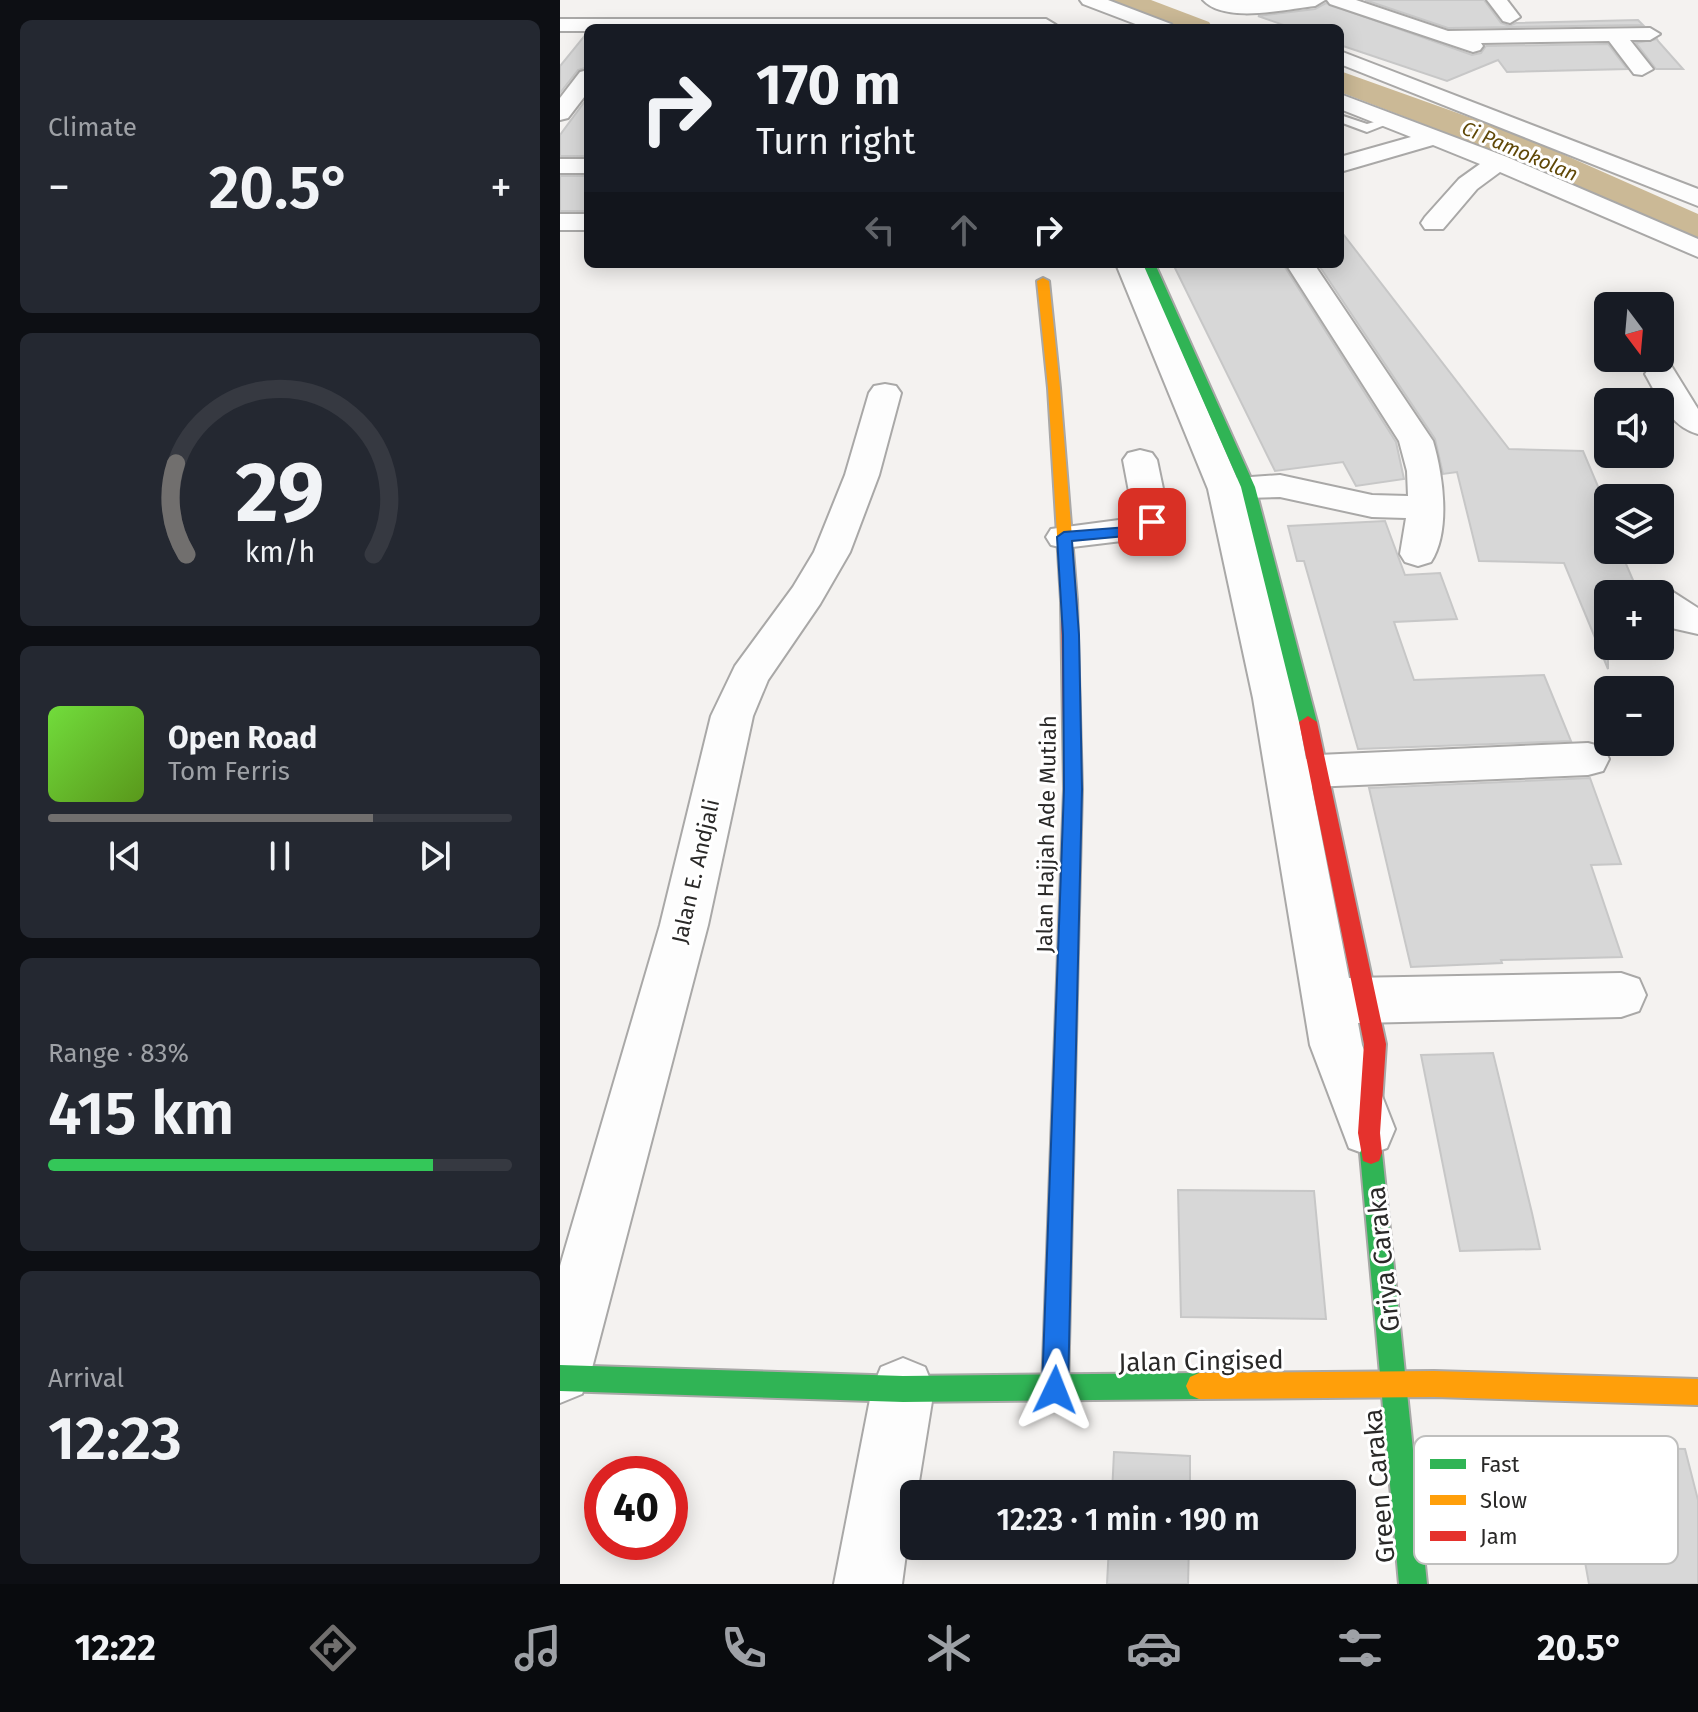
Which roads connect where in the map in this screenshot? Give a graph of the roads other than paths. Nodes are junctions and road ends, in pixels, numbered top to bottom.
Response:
1 (654, 0) edge
2 (1090, 0) edge
3 (1189, 0) edge
4 (1213, 0) edge
5 (1315, 0) edge
6 (1337, 0) edge
7 (1397, 0) edge
8 (1497, 0) edge
9 (1234, 8) junction
10 (1510, 17) dead end
11 (1037, 22) edge
12 (634, 24) edge
13 (874, 24) edge
14 (1153, 24) edge
15 (1263, 24) edge
16 (1265, 24) edge
17 (560, 25) edge
18 (584, 26) edge
19 (1417, 27) junction
20 (1614, 34) junction
21 (1650, 34) dead end
22 (1534, 44) junction
23 (1344, 47) edge
24 (1447, 47) junction
25 (1344, 59) edge
26 (583, 68) edge
27 (1642, 69) dead end
28 (1442, 82) dead end
29 (1344, 103) edge
30 (560, 113) edge
31 (1344, 119) edge
32 (1389, 121) junction
33 (1432, 138) junction
34 (1498, 162) junction
35 (1344, 164) edge
36 (560, 166) edge
37 (584, 166) edge
38 (1698, 198) edge
39 (560, 222) edge
40 (584, 222) edge
41 (1434, 223) dead end
42 (1698, 249) edge
43 (1132, 268) edge
44 (1151, 268) edge
45 (1303, 268) edge
46 (1043, 281) dead end
47 (1661, 374) dead end
48 (885, 393) dead end
49 (1698, 424) edge
50 (1140, 460) dead end
51 (1237, 488) junction
52 (1426, 507) junction
53 (1064, 537) junction
54 (1418, 554) dead end
55 (1674, 612) edge
56 (1698, 621) edge
57 (1288, 698) junction
58 (1588, 759) dead end
59 (1318, 772) junction
60 (1621, 995) dead end
61 (1350, 1012) junction
62 (1369, 1133) joint
63 (560, 1375) edge
64 (1396, 1384) junction
65 (903, 1389) junction
66 (1055, 1390) junction
67 (1698, 1392) edge
68 (868, 1584) edge
69 (1413, 1584) edge

1 - 12 street
2 - 14 street
3 - 15 street
4 - 9 street
5 - 9 street
6 - 19 street
7 - 19 street
8 - 10 street
9 - 16 street
11 - 13 street
17 - 18 street
19 - 24 street
20 - 21 street
20 - 22 street
20 - 27 street
22 - 24 street
22 - 24 street
23 - 28 street
25 - 38 street
26 - 30 street
29 - 32 street
31 - 32 lane
32 - 33 street
33 - 34 street
33 - 35 street
34 - 41 street
34 - 42 street
36 - 37 street
39 - 40 street
43 - 51 street, Griya Caraka
44 - 51 street
45 - 52 street
46 - 53 street, Jalan Hajjah Ade Mutiah
47 - 49 street
48 - 63 street, Jalan E. Andjali
50 - 53 street
51 - 52 street
51 - 57 street, Griya Caraka
52 - 54 street
53 - 66 street, Jalan Hajjah Ade Mutiah
55 - 56 street
57 - 59 street
57 - 61 street, Griya Caraka
58 - 59 street
59 - 61 street
60 - 61 street
61 - 62 street, Griya Caraka
62 - 64 street, Griya Caraka
63 - 65 street, Jalan Cingised
64 - 66 street, Jalan Cingised
64 - 67 street, Jalan Cingised
64 - 69 street, Green Caraka
65 - 66 street, Jalan Cingised
65 - 68 street

